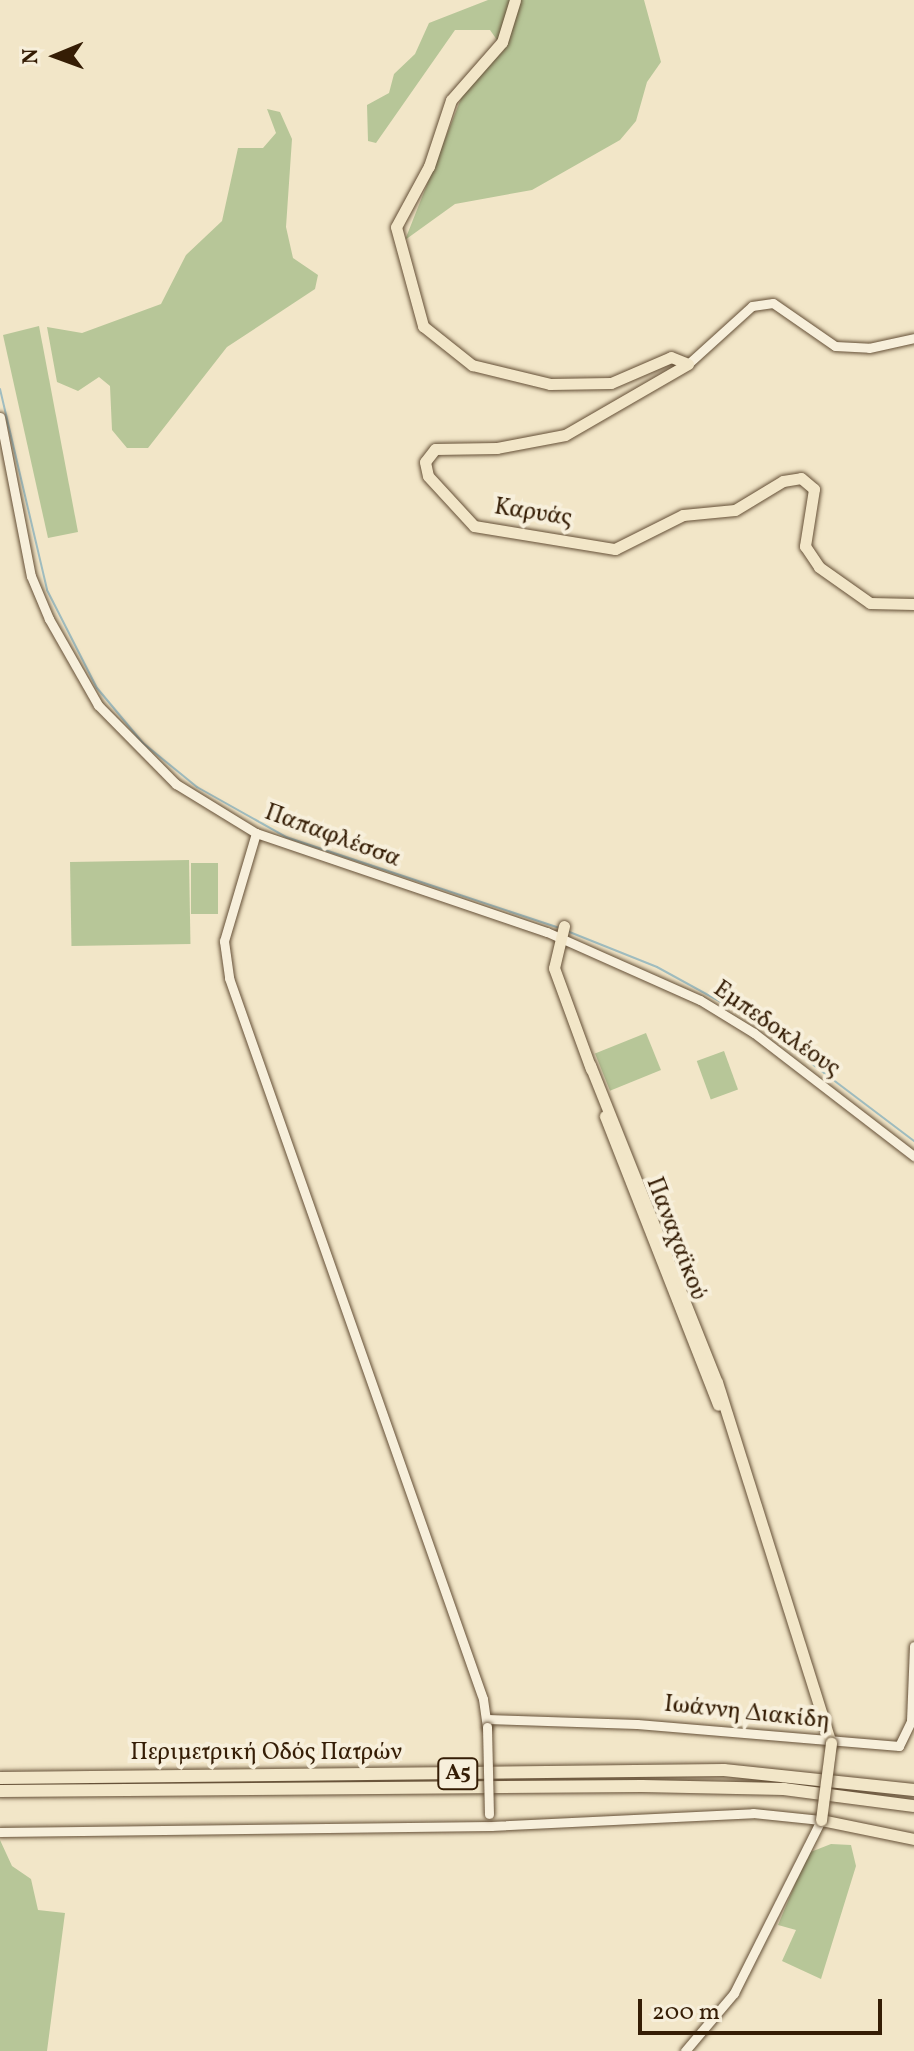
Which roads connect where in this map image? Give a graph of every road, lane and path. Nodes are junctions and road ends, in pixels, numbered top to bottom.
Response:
1 (515, 0) edge
2 (914, 338) edge
3 (688, 364) junction
4 (0, 417) edge
5 (914, 604) edge
6 (256, 833) junction
7 (562, 932) junction
8 (914, 1156) edge
9 (914, 1646) edge
10 (487, 1723) junction
11 (831, 1743) junction
12 (0, 1778) edge
13 (914, 1790) edge
14 (0, 1791) edge
15 (914, 1806) edge
16 (821, 1820) junction
17 (491, 1826) junction
18 (0, 1832) edge
19 (914, 1839) edge
20 (685, 2051) edge

1 - 3 main road
2 - 3 street, Καρυάς
3 - 5 main road, Καρυάς
4 - 6 street, Παπαφλέσσα
6 - 7 street, Παπαφλέσσα
6 - 10 street
7 - 8 street, Εμπεδοκλέους
7 - 11 main road, Παναχαϊκού
9 - 11 street, Ιωάννη Διακίδη
10 - 11 street, Ιωάννη Διακίδη
10 - 17 street, bridge
11 - 16 main road, bridge
12 - 13 highway, Περιμετρική Οδός Πατρών / Α5
14 - 15 highway, Περιμετρική Οδός Πατρών / Α5
16 - 17 street
16 - 19 main road
16 - 20 street
17 - 18 street

